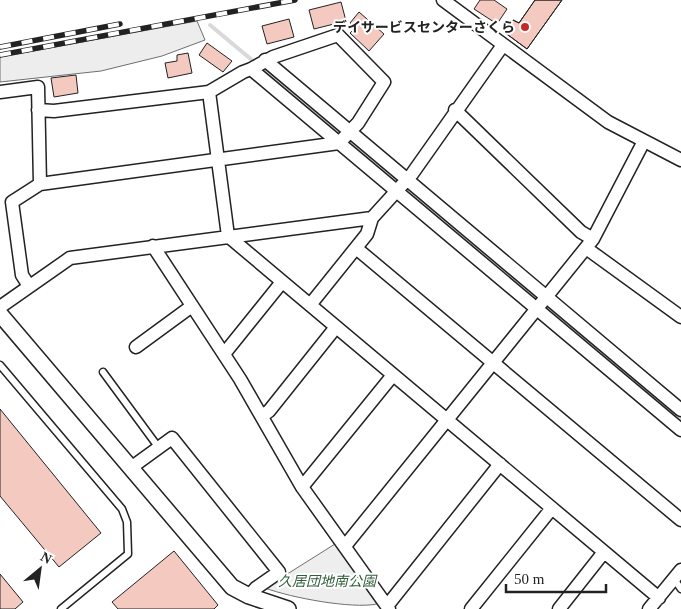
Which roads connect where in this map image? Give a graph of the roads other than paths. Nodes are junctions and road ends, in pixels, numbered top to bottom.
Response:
1 (443, 0) edge
2 (503, 45) junction
3 (258, 65) junction
4 (0, 92) edge
5 (209, 92) junction
6 (38, 110) junction
7 (455, 110) junction
8 (344, 137) junction
9 (644, 141) junction
10 (218, 160) junction
11 (681, 160) edge
12 (40, 184) junction
13 (402, 186) junction
14 (372, 218) junction
15 (228, 236) junction
16 (590, 244) junction
17 (152, 246) junction
18 (356, 248) junction
19 (282, 282) junction
20 (29, 286) junction
21 (542, 303) junction
22 (310, 305) junction
23 (192, 306) junction
24 (0, 307) edge
25 (0, 314) edge
26 (681, 316) edge
27 (336, 327) junction
28 (136, 347) dead end
29 (224, 354) junction
30 (494, 363) junction
31 (0, 365) edge
32 (103, 372) dead end
33 (393, 375) junction
34 (681, 410) edge
35 (262, 416) junction
36 (447, 421) junction
37 (681, 430) edge
38 (159, 448) junction
39 (500, 464) junction
40 (132, 467) junction
41 (302, 487) junction
42 (552, 508) junction
43 (681, 520) edge
44 (345, 546) junction
45 (604, 552) junction
46 (679, 579) edge
47 (250, 596) junction
48 (658, 598) junction
49 (388, 608) edge
50 (62, 609) edge
51 (288, 609) edge
52 (472, 609) edge
53 (559, 609) edge
54 (649, 609) edge

1 - 2 street
2 - 7 street
2 - 9 street
3 - 5 street
3 - 8 street
3 - 8 street
4 - 6 street
5 - 6 street
5 - 10 street
6 - 12 street
7 - 13 street
7 - 16 street
8 - 10 street
8 - 13 street
9 - 11 street
9 - 16 street
10 - 12 street
10 - 15 street
12 - 20 street
13 - 14 street
13 - 21 street
14 - 15 street
14 - 18 street
15 - 17 street
15 - 19 street
16 - 21 street
16 - 26 street
17 - 20 street
17 - 23 street
18 - 22 street
18 - 30 street
19 - 22 street
19 - 29 street
20 - 24 street
21 - 30 street
21 - 34 street
21 - 37 street
22 - 27 street
23 - 28 street
23 - 29 street
25 - 40 street
27 - 33 street
27 - 35 street
29 - 35 street
30 - 36 street
30 - 43 street
31 - 50 lane
32 - 38 lane
33 - 36 street
33 - 41 street
35 - 41 street
36 - 39 street
36 - 44 street
38 - 40 street
38 - 47 street
39 - 42 street
39 - 49 street
40 - 47 street
41 - 44 street
42 - 45 street
42 - 52 street
44 - 49 street
45 - 48 street
45 - 53 street
46 - 48 street
47 - 51 street
48 - 54 street

